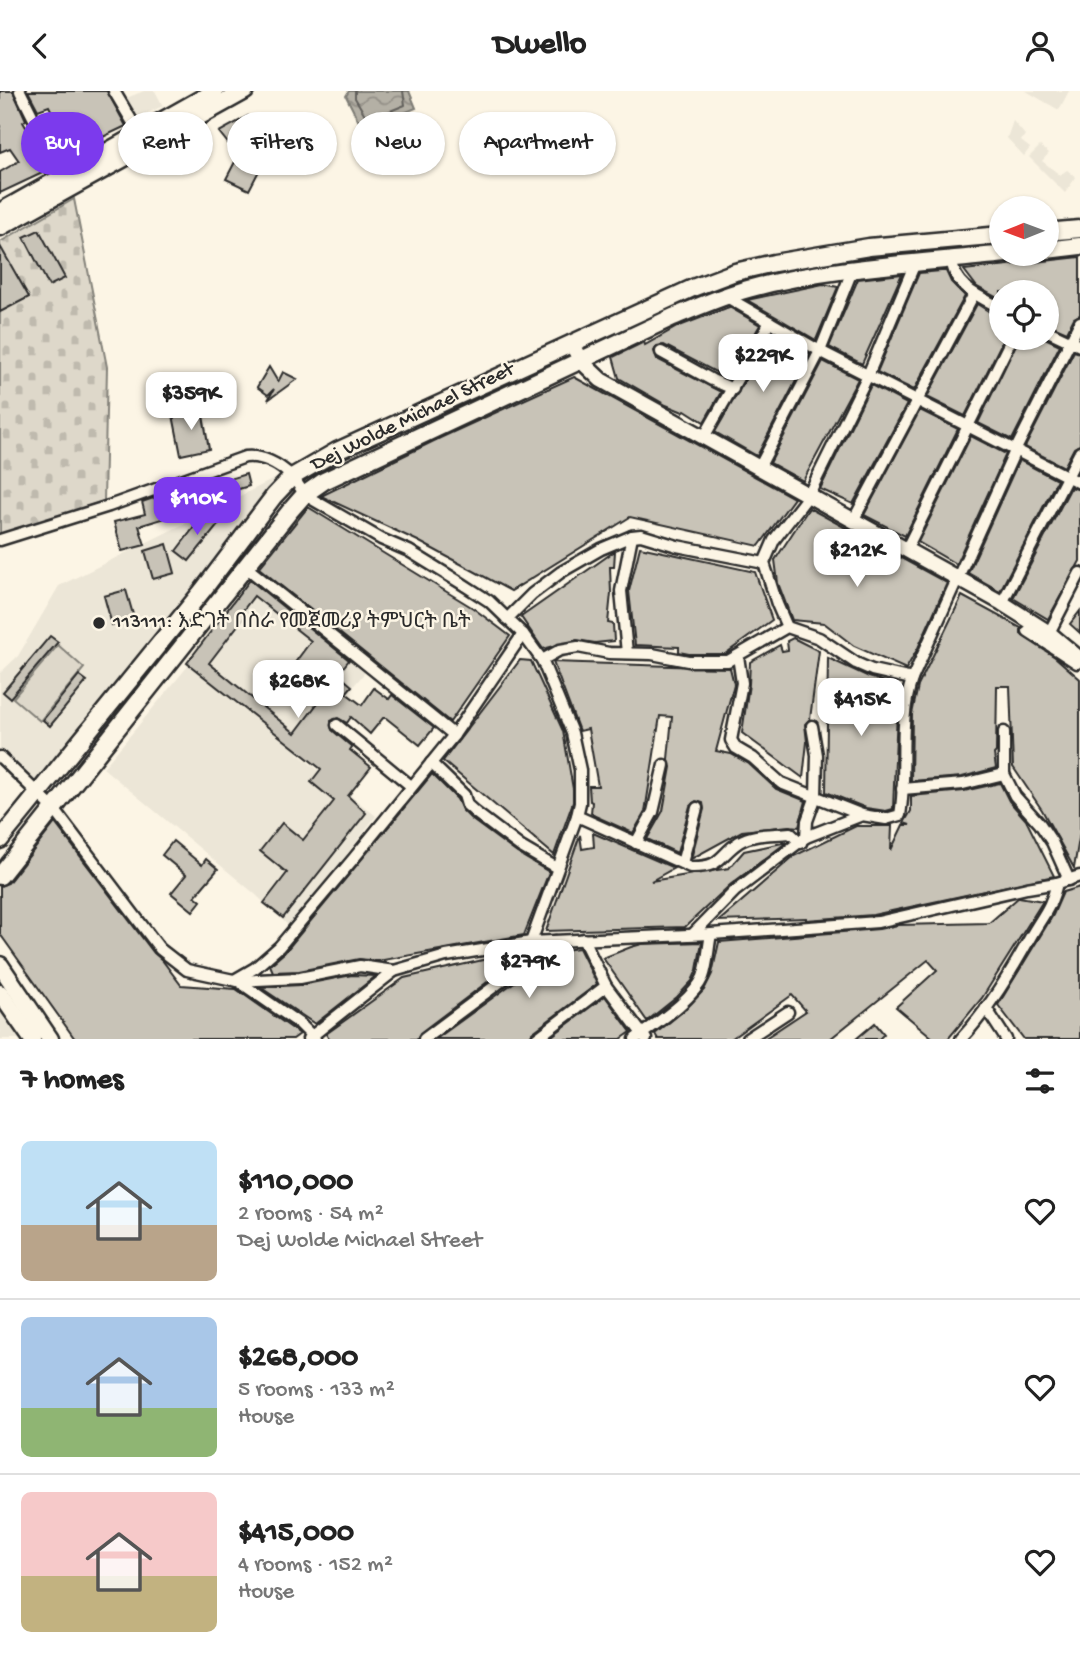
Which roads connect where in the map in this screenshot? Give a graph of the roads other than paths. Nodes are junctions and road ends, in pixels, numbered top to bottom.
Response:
1 (20, 91) edge
2 (114, 91) edge
3 (215, 91) edge
4 (245, 91) edge
5 (126, 112) edge
6 (178, 112) edge
7 (118, 147) edge
8 (65, 181) junction
9 (0, 212) edge
10 (0, 227) edge
11 (1080, 229) edge
12 (1059, 231) edge
13 (989, 236) edge
14 (1080, 246) edge
15 (1059, 248) edge
16 (989, 256) edge
17 (952, 260) junction
18 (915, 264) junction
19 (852, 271) junction
20 (974, 294) junction
21 (725, 296) junction
22 (989, 302) edge
23 (769, 322) junction
24 (1080, 322) edge
25 (1059, 336) edge
26 (571, 343) junction
27 (1075, 344) edge
28 (1006, 350) edge
29 (820, 351) junction
30 (661, 352) dead end
31 (581, 361) junction
32 (868, 375) junction
33 (733, 389) junction
34 (917, 400) junction
35 (969, 426) junction
36 (704, 437) junction
37 (337, 451) junction
38 (1015, 451) junction
39 (1080, 452) edge
40 (348, 468) junction
41 (759, 468) junction
42 (292, 477) junction
43 (1067, 477) junction
44 (1080, 483) edge
45 (304, 495) junction
46 (808, 496) junction
47 (854, 519) junction
48 (632, 536) junction
49 (0, 540) edge
50 (906, 550) junction
51 (764, 563) junction
52 (246, 567) junction
53 (1080, 573) edge
54 (959, 578) junction
55 (1002, 603) junction
56 (507, 619) junction
57 (787, 627) junction
58 (1028, 631) dead end
59 (1049, 633) junction
60 (523, 634) junction
61 (627, 653) junction
62 (738, 656) junction
63 (1080, 659) edge
64 (542, 660) junction
65 (144, 662) junction
66 (1080, 666) edge
67 (159, 678) junction
68 (912, 680) junction
69 (337, 725) dead end
70 (812, 726) dead end
71 (1004, 732) dead end
72 (454, 735) junction
73 (0, 757) edge
74 (431, 763) junction
75 (664, 765) dead end
76 (1003, 774) junction
77 (411, 786) junction
78 (902, 789) junction
79 (38, 794) junction
80 (816, 796) junction
81 (697, 808) dead end
82 (54, 809) junction
83 (862, 815) junction
84 (577, 816) junction
85 (0, 840) edge
86 (803, 840) junction
87 (636, 842) junction
88 (682, 863) junction
89 (557, 868) junction
90 (0, 876) edge
91 (1080, 876) edge
92 (1069, 880) junction
93 (1057, 883) junction
94 (693, 934) junction
95 (712, 934) junction
96 (583, 939) junction
97 (556, 941) junction
98 (531, 942) junction
99 (0, 965) edge
100 (394, 971) junction
101 (236, 981) junction
102 (606, 986) junction
103 (0, 993) edge
104 (986, 1008) junction
105 (788, 1012) dead end
106 (641, 1037) edge
107 (312, 1038) edge
108 (32, 1039) edge
109 (50, 1039) edge
110 (424, 1039) edge
111 (536, 1039) edge
112 (747, 1039) edge
113 (961, 1039) edge
114 (1006, 1039) edge

1 - 8 street
2 - 5 street
3 - 6 main road
4 - 8 main road
7 - 8 main road
8 - 9 main road
8 - 10 main road
11 - 12 main road
13 - 26 main road, Dej Wolde Michael Street
14 - 15 main road
16 - 17 main road, Dej Wolde Michael Street
17 - 18 main road, Dej Wolde Michael Street
17 - 20 street
18 - 19 main road, Dej Wolde Michael Street
18 - 32 street
19 - 21 main road, Dej Wolde Michael Street
19 - 29 street
20 - 22 street
20 - 34 street
21 - 23 street
21 - 31 main road, Dej Wolde Michael Street
23 - 29 street
23 - 33 street
24 - 27 street
25 - 27 street
26 - 31 main road
26 - 37 main road, Dej Wolde Michael Street
27 - 38 street
28 - 35 street
29 - 32 street
29 - 41 street
30 - 33 street
31 - 36 main road
31 - 40 main road, Dej Wolde Michael Street
32 - 34 street
32 - 46 street
33 - 36 street
34 - 35 street
34 - 47 street
35 - 38 street
35 - 50 street
36 - 41 main road
37 - 40 street
37 - 42 main road, Dej Wolde Michael Street
38 - 43 street
38 - 54 street
39 - 43 street
40 - 45 main road, Dej Wolde Michael Street
41 - 46 main road
42 - 45 street
42 - 49 street
42 - 65 main road, Dej Wolde Michael Street
43 - 44 street
43 - 55 street
45 - 52 main road, Dej Wolde Michael Street
45 - 56 street
46 - 47 main road
46 - 51 street
47 - 50 main road
48 - 51 street
48 - 56 street
48 - 61 street
50 - 54 main road
51 - 57 street
52 - 67 main road, Dej Wolde Michael Street
52 - 72 street
53 - 59 street
54 - 55 main road
54 - 68 street
55 - 59 main road
56 - 60 street
57 - 62 street
57 - 68 street
58 - 66 street
59 - 63 main road
60 - 64 street
60 - 72 street
61 - 62 street
61 - 64 street
62 - 80 street
64 - 84 street
65 - 67 main road
65 - 79 main road, Dej Wolde Michael Street
67 - 82 main road, Dej Wolde Michael Street
68 - 78 street
69 - 77 street
70 - 80 street
71 - 76 street
72 - 74 street
73 - 79 street
74 - 77 street
74 - 89 street
75 - 87 street
76 - 78 street
76 - 92 street
77 - 101 street
78 - 83 street
79 - 82 street
79 - 85 main road, Dej Wolde Michael Street
80 - 83 street
80 - 86 street
81 - 88 street
82 - 90 main road, Dej Wolde Michael Street
82 - 101 street
83 - 86 street
84 - 87 street
84 - 89 street
86 - 88 street
86 - 94 street
87 - 88 street
89 - 98 street
91 - 92 street
92 - 93 street
93 - 95 street
93 - 104 street
94 - 95 street
94 - 96 street
95 - 106 street
96 - 97 street
96 - 102 street
97 - 98 street
97 - 110 street
98 - 100 street
99 - 109 main road
100 - 101 street
100 - 107 street
101 - 107 street
102 - 106 street
102 - 111 street
103 - 108 main road
104 - 113 street
104 - 114 street
105 - 112 street

